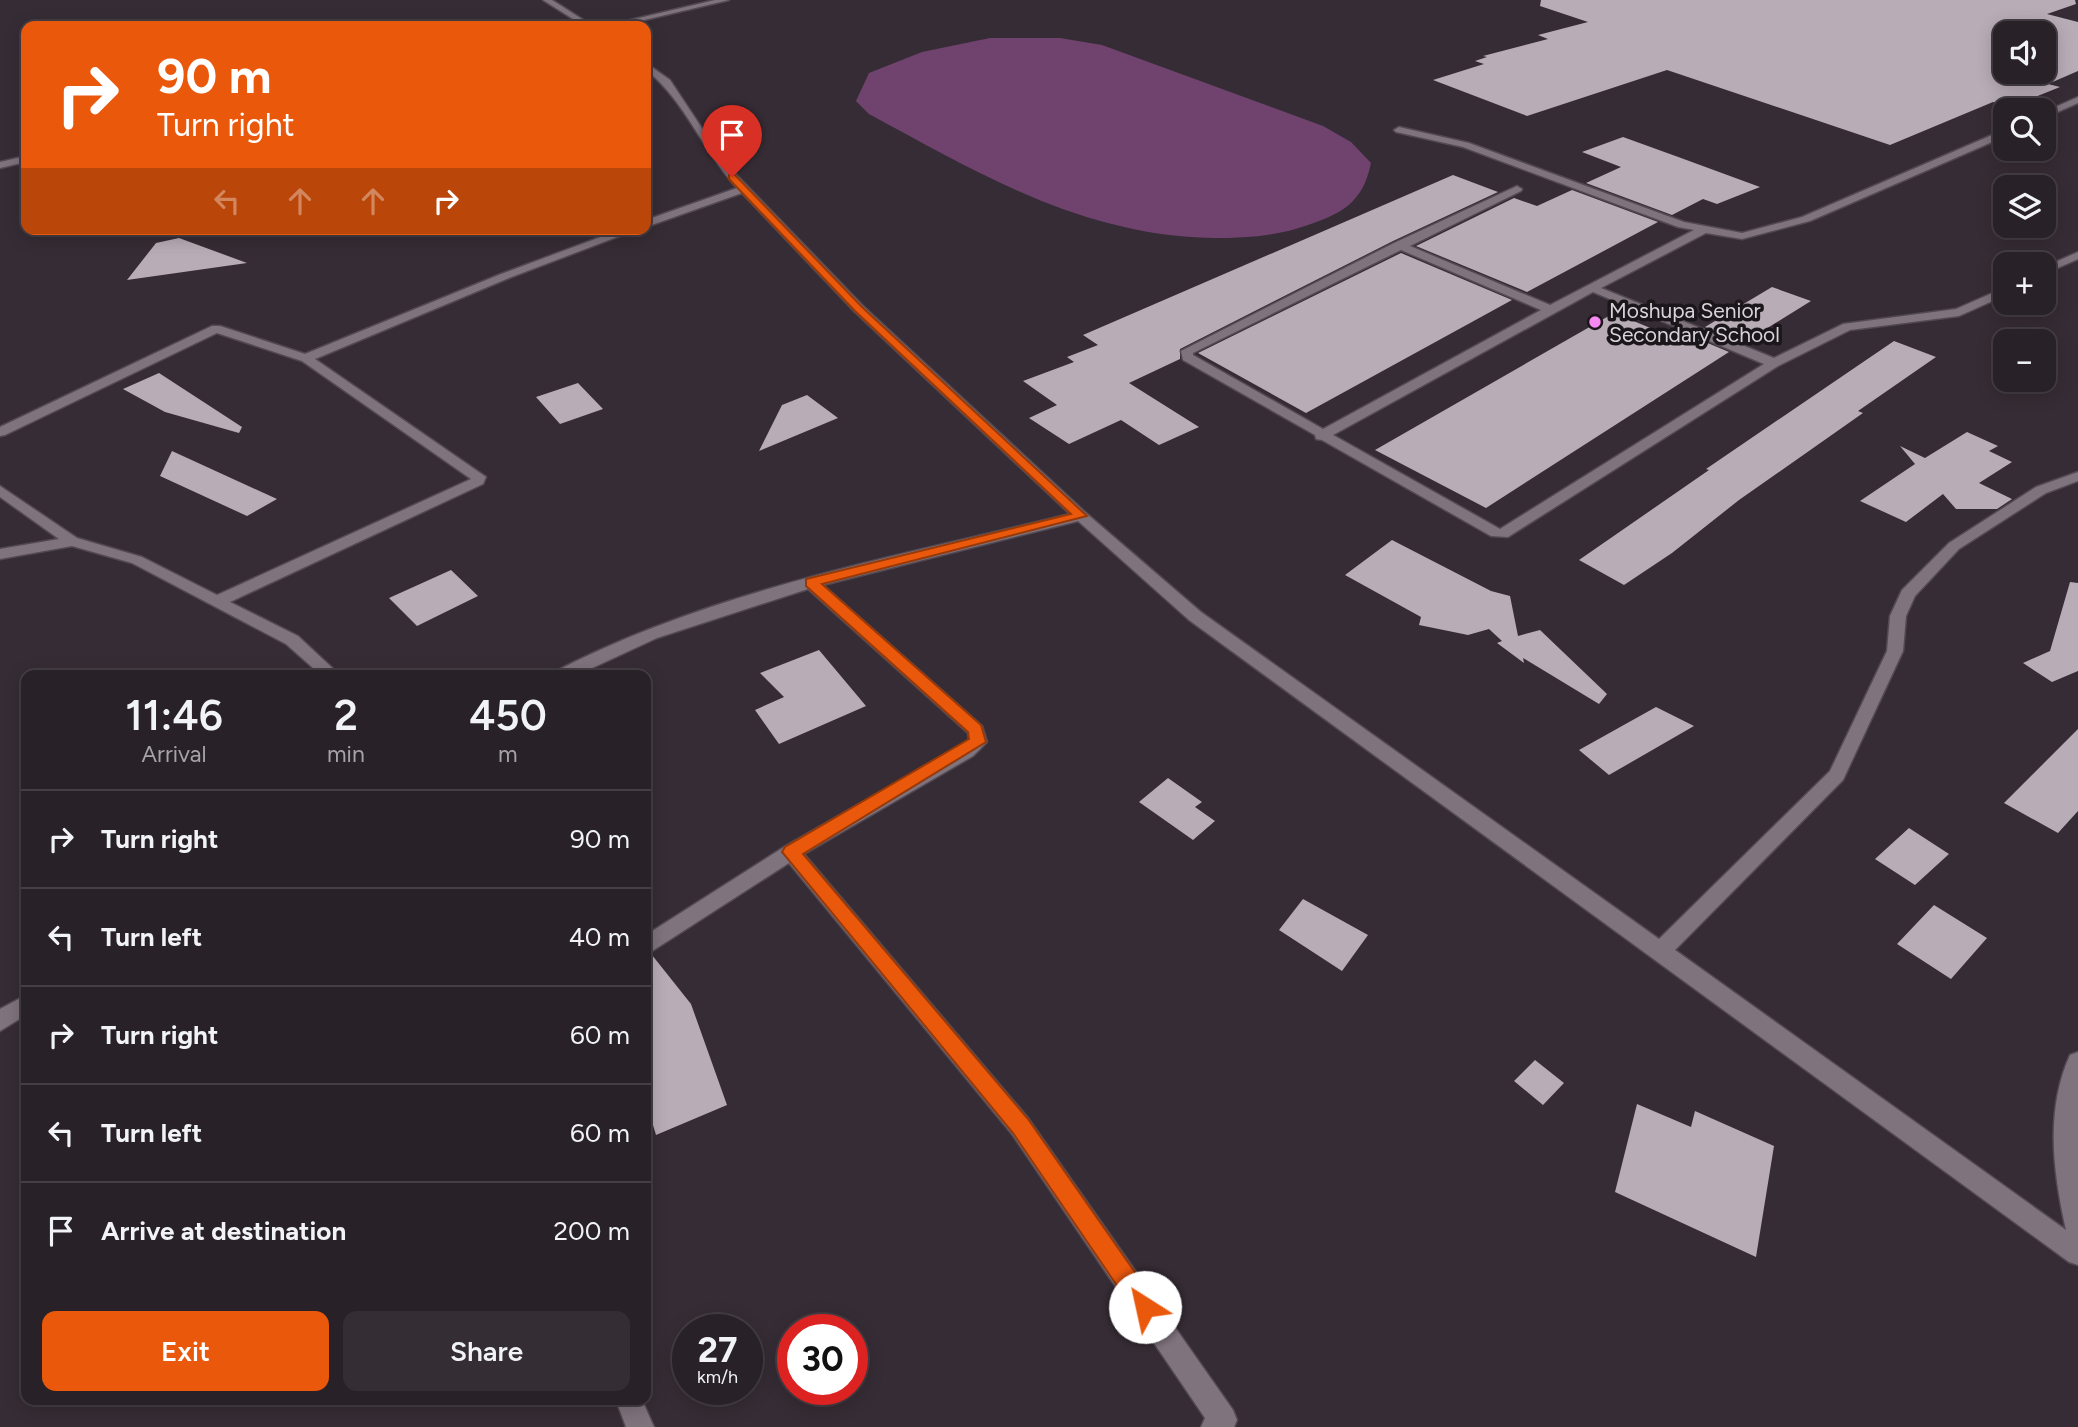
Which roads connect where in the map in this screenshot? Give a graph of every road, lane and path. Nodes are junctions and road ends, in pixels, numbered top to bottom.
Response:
1 (547, 0) edge
2 (725, 0) edge
3 (581, 21) edge
4 (631, 21) edge
5 (651, 70) edge
6 (2078, 100) edge
7 (2056, 110) edge
8 (1399, 130) dead end
9 (1993, 138) edge
10 (21, 160) edge
11 (0, 165) edge
12 (743, 189) junction
13 (1517, 189) dead end
14 (651, 223) edge
15 (1703, 230) junction
16 (617, 235) edge
17 (1398, 246) junction
18 (2078, 255) edge
19 (2056, 265) edge
20 (1592, 288) junction
21 (1993, 296) edge
22 (1550, 310) junction
23 (306, 358) junction
24 (1774, 363) junction
25 (0, 432) edge
26 (1321, 436) junction
27 (2078, 476) edge
28 (0, 490) edge
29 (1081, 516) junction
30 (72, 541) junction
31 (0, 554) edge
32 (811, 583) junction
33 (218, 601) junction
34 (326, 670) edge
35 (571, 670) edge
36 (791, 852) junction
37 (651, 943) edge
38 (1660, 952) junction
39 (21, 1007) edge
40 (0, 1021) edge
41 (2078, 1062) edge
42 (2078, 1227) edge
43 (2078, 1252) edge
44 (631, 1405) edge
45 (1222, 1425) edge
46 (640, 1427) edge

1 - 3 street
2 - 4 street
5 - 12 street
6 - 7 street
8 - 15 street
9 - 15 street
10 - 11 street
12 - 14 street
12 - 29 street
13 - 17 street
15 - 20 street
16 - 23 street
17 - 22 street
17 - 26 street
18 - 19 street
20 - 22 street
20 - 24 street
21 - 24 street
22 - 26 street
23 - 25 street
23 - 33 street
24 - 26 street
27 - 38 street
28 - 30 street
29 - 32 street
29 - 38 street
30 - 31 street
30 - 33 street
32 - 35 street
32 - 36 street
33 - 34 street
36 - 37 street
36 - 45 street
38 - 43 street
39 - 40 street
41 - 42 street
44 - 46 street

